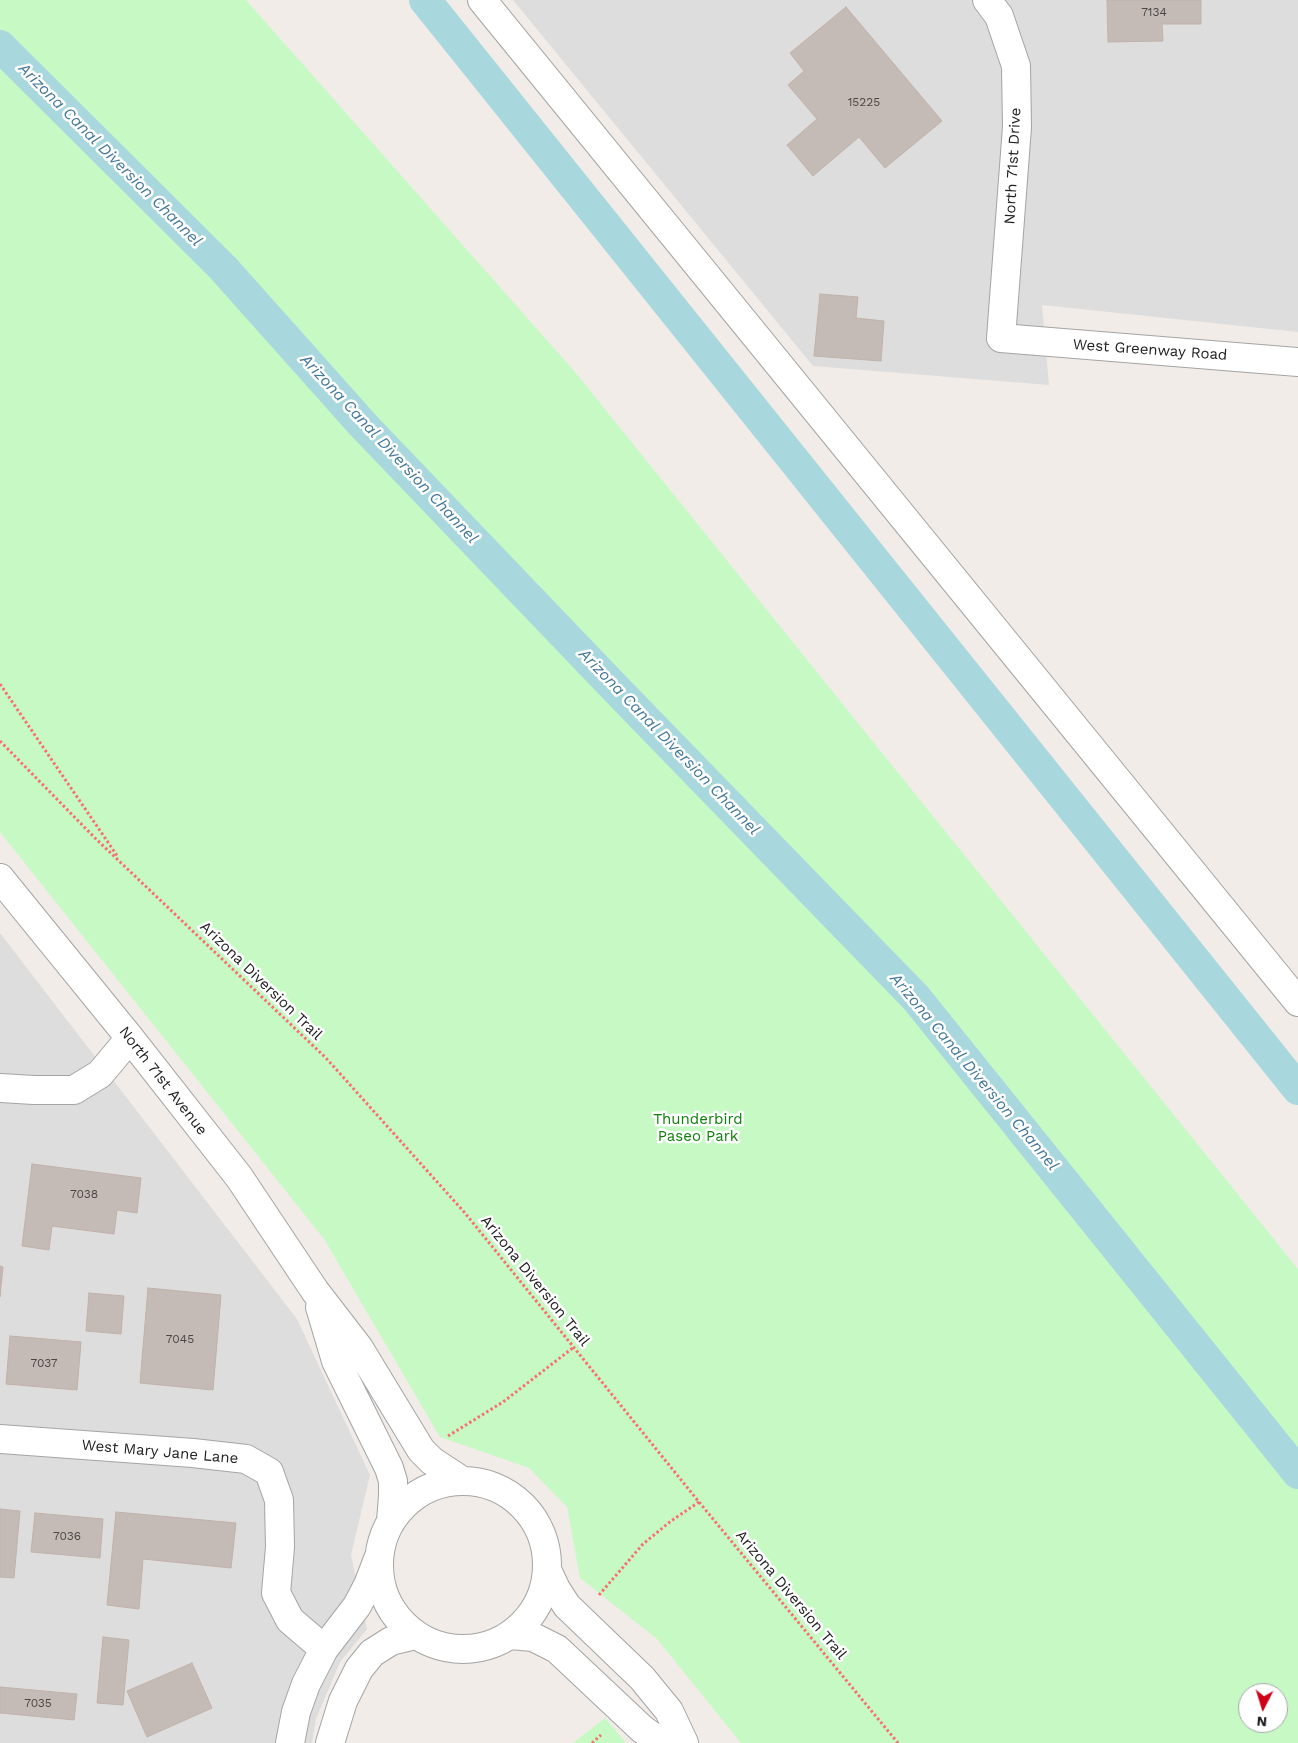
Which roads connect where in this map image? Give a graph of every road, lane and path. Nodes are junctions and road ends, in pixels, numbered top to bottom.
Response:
1 (482, 0) edge
2 (987, 0) edge
3 (1001, 338) joint
4 (1298, 362) edge
5 (0, 684) edge
6 (0, 741) edge
7 (121, 862) junction
8 (0, 878) edge
9 (1298, 1002) edge
10 (130, 1038) junction
11 (0, 1088) edge
12 (315, 1291) junction
13 (574, 1347) junction
14 (448, 1436) dead end
15 (0, 1439) edge
16 (461, 1480) junction
17 (699, 1502) junction
18 (391, 1521) junction
19 (378, 1560) junction
20 (548, 1572) junction
21 (599, 1595) dead end
22 (416, 1635) junction
23 (511, 1635) junction
24 (324, 1649) junction
25 (601, 1735) dead end
26 (290, 1743) edge
27 (330, 1743) edge
28 (592, 1743) edge
29 (662, 1743) edge
30 (684, 1743) edge
31 (898, 1743) edge

1 - 9 street
2 - 3 street, North 71st Drive
3 - 4 street, West Greenway Road
5 - 7 path, Arizona Diversion Trail
6 - 7 path, Arizona Diversion Trail
7 - 13 path, Arizona Diversion Trail
8 - 10 street, North 71st Avenue
10 - 11 street
10 - 12 street, North 71st Avenue
12 - 16 street, North 71st Avenue
12 - 18 street, North 71st Avenue
13 - 14 path
13 - 17 path, Arizona Diversion Trail
15 - 24 street, West Mary Jane Lane
16 - 18 street, North 71st Avenue
16 - 20 street, North 71st Avenue
17 - 21 path
17 - 31 path, Arizona Diversion Trail
18 - 19 street, North 71st Avenue
19 - 22 street, North 71st Avenue
19 - 24 street, North 71st Avenue
20 - 23 street, North 71st Avenue
20 - 30 street
22 - 23 street, North 71st Avenue
22 - 27 street
23 - 29 street
24 - 26 street, North 71st Avenue
25 - 28 path

